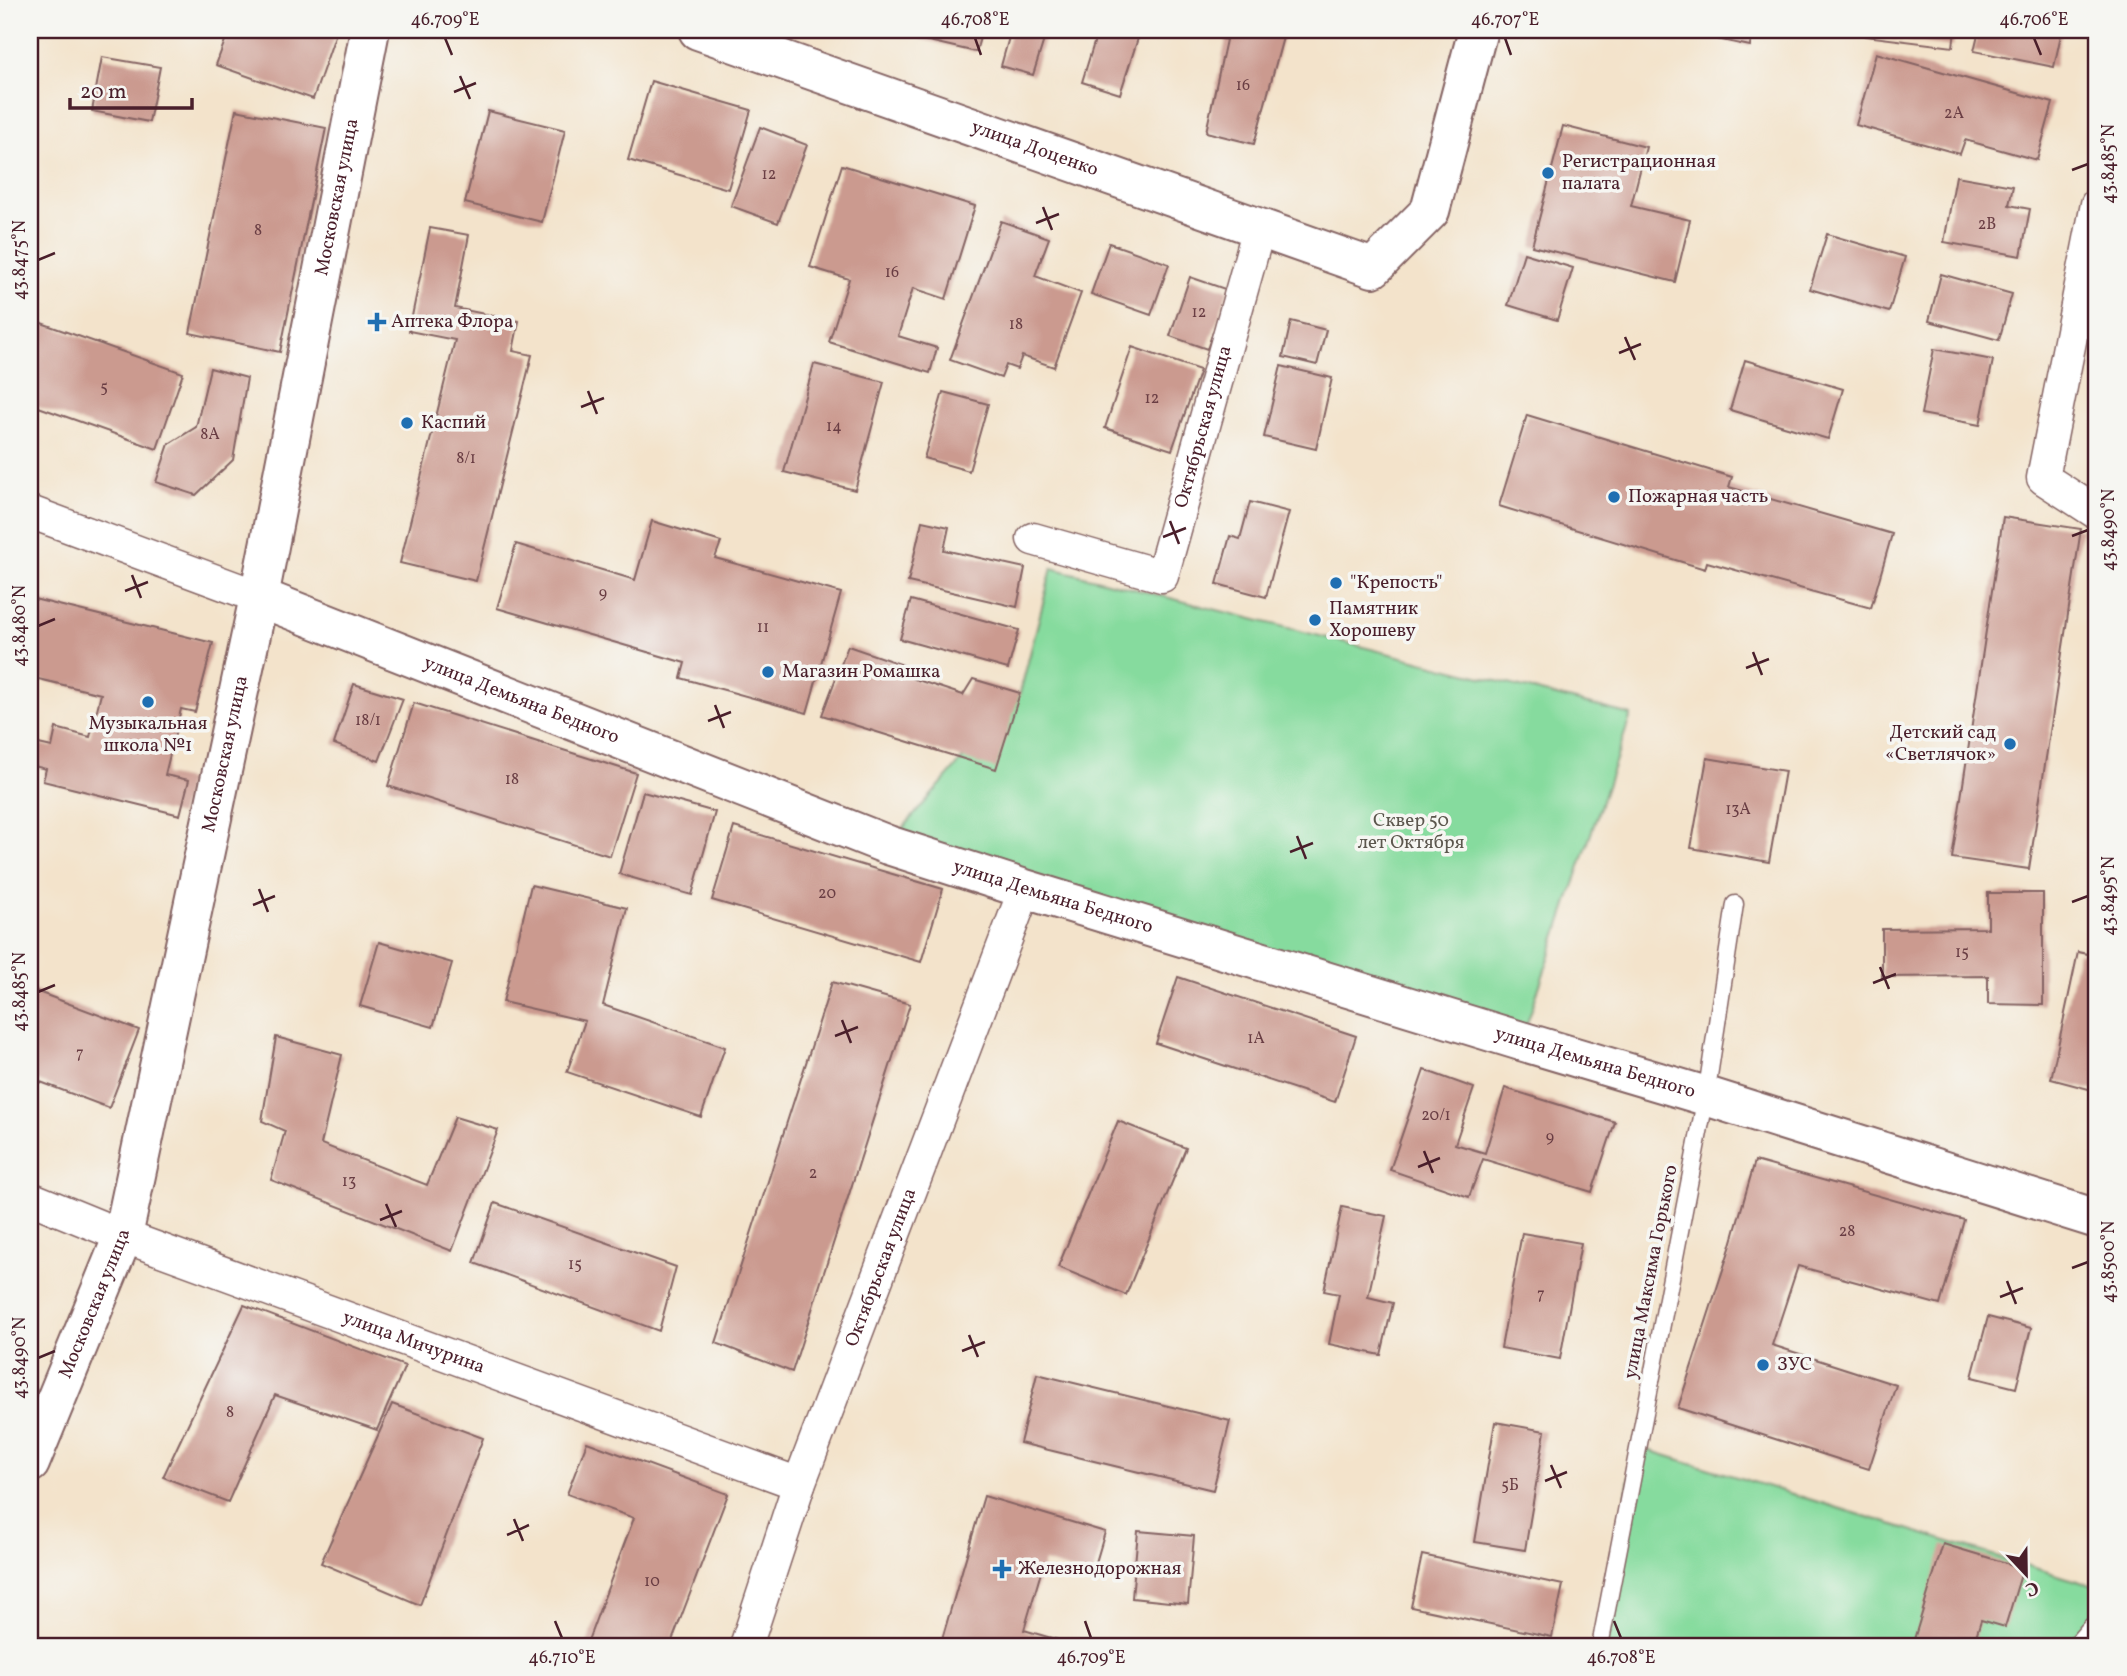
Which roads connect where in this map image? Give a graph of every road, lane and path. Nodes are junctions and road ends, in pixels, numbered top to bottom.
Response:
1 (370, 30) edge
2 (698, 30) edge
3 (1479, 30) edge
4 (2097, 204) edge
5 (1259, 228) junction
6 (30, 512) edge
7 (2097, 513) edge
8 (1033, 539) dead end
9 (259, 597) junction
10 (1025, 889) junction
11 (1735, 904) dead end
12 (1706, 1096) junction
13 (30, 1198) edge
14 (2097, 1219) edge
15 (123, 1236) junction
16 (30, 1462) edge
17 (799, 1484) junction
18 (2097, 1632) edge
19 (746, 1646) edge
20 (1600, 1646) edge
21 (2085, 1646) edge

1 - 9 street, Московская улица
2 - 5 street, улица Доценко
3 - 5 street, улица Доценко
4 - 7 street
5 - 8 street, Октябрьская улица
6 - 9 street, улица Демьяна Бедного
9 - 10 street, улица Демьяна Бедного
9 - 15 street, Московская улица
10 - 12 street, улица Демьяна Бедного
10 - 17 street, Октябрьская улица
11 - 12 lane, улица Максима Горького
12 - 14 street, улица Демьяна Бедного
12 - 20 lane, улица Максима Горького
13 - 15 street, улица Мичурина
15 - 16 street, Московская улица
15 - 17 street, улица Мичурина
17 - 19 street, Октябрьская улица
18 - 21 street

